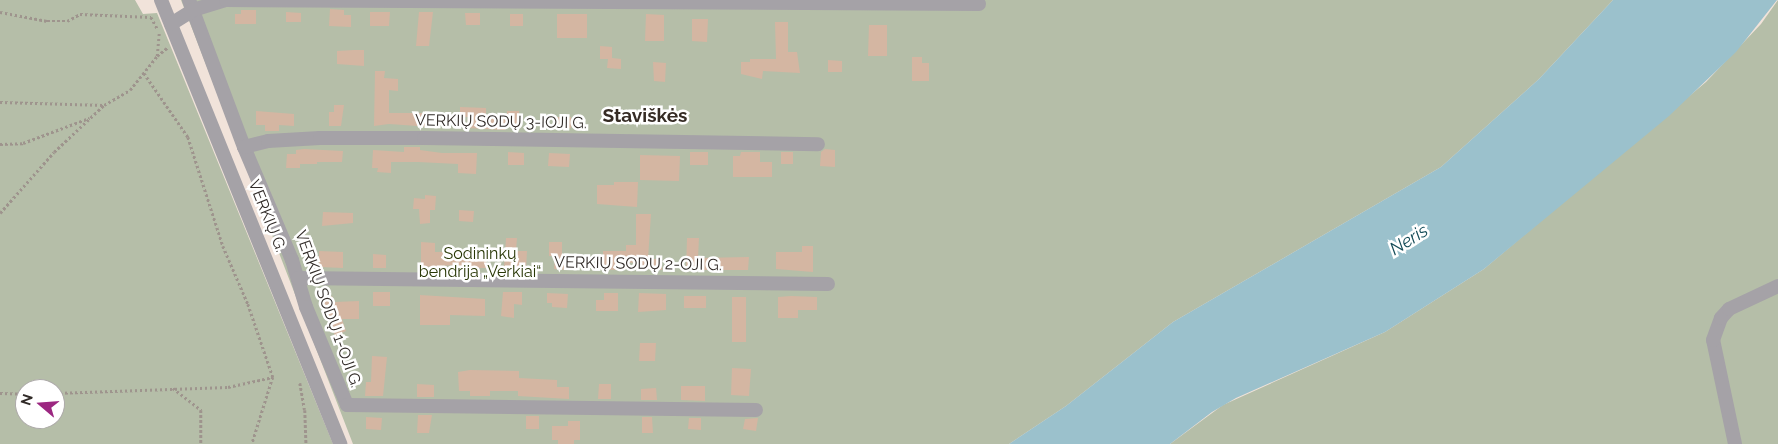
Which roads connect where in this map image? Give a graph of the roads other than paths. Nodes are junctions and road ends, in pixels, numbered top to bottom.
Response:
1 (161, 0) edge
2 (979, 4) dead end
3 (191, 5) edge
4 (171, 24) junction
5 (818, 144) dead end
6 (244, 146) junction
7 (298, 278) junction
8 (828, 284) dead end
9 (1778, 286) edge
10 (756, 410) dead end
11 (340, 444) edge
12 (1735, 444) edge

1 - 4 street, VERKIŲ G.
2 - 3 street
3 - 4 street
3 - 6 street, VERKIŲ SODŲ 1-OJI G.
4 - 11 street, VERKIŲ G.
5 - 6 street, VERKIŲ SODŲ 3-IOJI G.
6 - 7 street, VERKIŲ SODŲ 1-OJI G.
7 - 8 street, VERKIŲ SODŲ 2-OJI G.
7 - 10 street, VERKIŲ SODŲ 1-OJI G.
9 - 12 street

